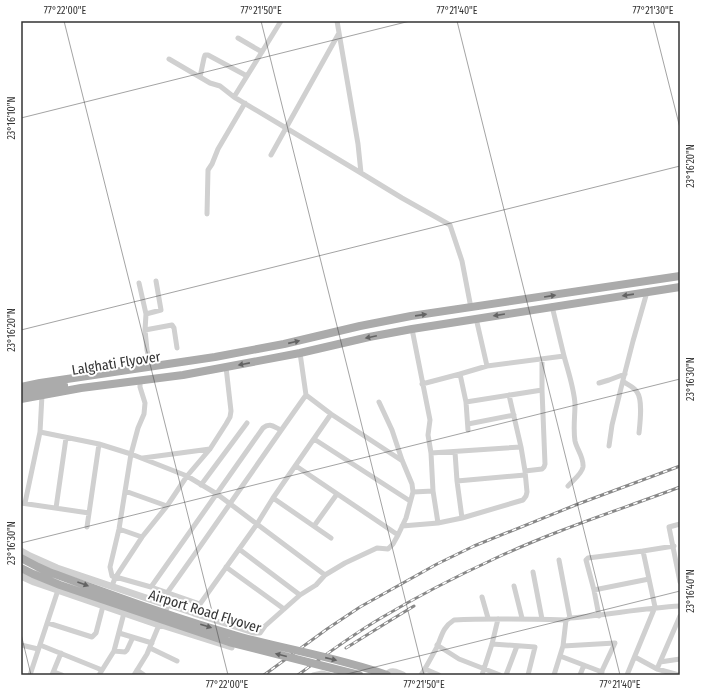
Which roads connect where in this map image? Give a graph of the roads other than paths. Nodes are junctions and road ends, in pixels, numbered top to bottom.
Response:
1 (281, 21) edge
2 (337, 21) edge
3 (339, 33) junction
4 (238, 38) dead end
5 (262, 52) junction
6 (169, 59) dead end
7 (247, 76) junction
8 (200, 77) junction
9 (234, 96) junction
10 (245, 103) junction
11 (286, 128) junction
12 (271, 155) dead end
13 (361, 173) junction
14 (207, 214) dead end
15 (680, 276) edge
16 (156, 281) dead end
17 (139, 283) dead end
18 (680, 287) edge
19 (647, 292) junction
20 (552, 306) junction
21 (471, 308) junction
22 (146, 314) junction
23 (476, 318) junction
24 (412, 328) junction
25 (145, 330) junction
26 (177, 348) dead end
27 (300, 353) junction
28 (564, 356) junction
29 (215, 357) junction
30 (542, 359) junction
31 (487, 366) junction
32 (151, 367) junction
33 (226, 367) junction
34 (460, 374) junction
35 (625, 374) junction
36 (140, 380) junction
37 (623, 380) junction
38 (599, 383) dead end
39 (422, 384) junction
40 (21, 387) edge
41 (542, 390) junction
42 (21, 392) edge
43 (42, 395) junction
44 (509, 395) junction
45 (306, 396) junction
46 (21, 399) edge
47 (379, 402) dead end
48 (466, 402) junction
49 (331, 414) junction
50 (514, 415) junction
51 (247, 422) dead end
52 (281, 430) junction
53 (40, 432) junction
54 (639, 433) dead end
55 (66, 438) junction
56 (314, 439) junction
57 (99, 444) junction
58 (609, 446) dead end
59 (521, 447) junction
60 (210, 449) junction
61 (455, 452) junction
62 (431, 453) junction
63 (131, 454) junction
64 (142, 458) junction
65 (402, 460) junction
66 (296, 466) junction
67 (525, 473) junction
68 (187, 476) junction
69 (457, 481) junction
70 (202, 485) junction
71 (568, 486) dead end
72 (126, 491) junction
73 (433, 491) junction
74 (413, 492) junction
75 (217, 494) junction
76 (337, 494) junction
77 (273, 498) junction
78 (410, 502) junction
79 (23, 503) edge
80 (230, 505) junction
81 (167, 506) junction
82 (56, 508) junction
83 (89, 513) junction
84 (462, 518) junction
85 (438, 523) junction
86 (257, 524) junction
87 (680, 524) edge
88 (314, 526) junction
89 (402, 526) junction
90 (87, 527) dead end
91 (118, 529) junction
92 (398, 535) junction
93 (142, 537) junction
94 (331, 538) dead end
95 (674, 546) junction
96 (239, 549) junction
97 (644, 551) junction
98 (21, 552) edge
99 (21, 558) edge
100 (559, 560) dead end
101 (226, 567) junction
102 (21, 568) edge
103 (533, 572) dead end
104 (326, 575) junction
105 (21, 576) edge
106 (115, 578) junction
107 (649, 579) junction
108 (680, 582) edge
109 (112, 586) junction
110 (514, 586) dead end
111 (151, 587) junction
112 (58, 590) junction
113 (594, 590) junction
114 (167, 593) junction
115 (300, 595) junction
116 (482, 597) dead end
117 (200, 604) junction
118 (167, 605) junction
119 (103, 606) junction
120 (680, 606) edge
121 (655, 607) junction
122 (284, 609) junction
123 (124, 613) junction
124 (194, 614) junction
125 (599, 616) junction
126 (680, 616) edge
127 (488, 618) junction
128 (522, 618) junction
129 (542, 619) junction
130 (568, 619) junction
131 (498, 620) junction
132 (48, 623) junction
133 (159, 625) junction
134 (118, 633) junction
135 (133, 637) junction
136 (492, 644) junction
137 (21, 645) edge
138 (437, 645) junction
139 (151, 646) junction
140 (517, 646) junction
141 (564, 646) junction
142 (39, 647) junction
143 (232, 648) dead end
144 (114, 651) junction
145 (60, 653) junction
146 (560, 656) junction
147 (635, 657) junction
148 (680, 659) edge
149 (177, 661) dead end
150 (660, 662) junction
151 (584, 665) junction
152 (425, 669) junction
153 (485, 669) junction
154 (657, 669) junction
155 (137, 670) junction
156 (53, 673) edge
157 (100, 673) edge
158 (601, 674) edge
159 (30, 675) edge
160 (62, 675) edge
161 (134, 675) edge
162 (144, 675) edge
163 (313, 675) edge
164 (330, 675) edge
165 (359, 675) edge
166 (387, 675) edge
167 (403, 675) edge
168 (421, 675) edge
169 (439, 675) edge
170 (482, 675) edge
171 (500, 675) edge
172 (506, 675) edge
173 (528, 675) edge
174 (554, 675) edge
175 (580, 675) edge
176 (627, 675) edge
177 (679, 675) edge

1 - 5 street
2 - 3 street
3 - 11 street
3 - 13 street
4 - 5 street
5 - 7 street
6 - 8 street
7 - 8 street
7 - 9 street
8 - 9 street
9 - 10 street
10 - 11 street
10 - 14 street
11 - 12 street
11 - 13 street
13 - 21 street
21 -> 15 main road
16 - 22 street
17 - 22 street
18 - 19 main road
19 -> 20 main road
19 - 35 street
20 -> 23 main road
20 - 28 street
29 -> 21 main road
22 - 25 street
23 - 24 main road
23 - 31 street
24 -> 27 main road
24 - 39 street
25 - 26 street
25 - 32 street
27 -> 33 main road
27 - 45 street
28 - 30 street
28 - 71 street
29 - 32 main road
29 - 42 main road, Lalghati Flyover
30 - 31 street
30 - 41 street
31 - 34 street
32 - 40 main road
33 - 36 main road
33 - 60 street
34 - 39 street
34 - 48 street
35 - 37 street
35 - 38 street
36 - 43 main road
36 - 63 street
37 - 54 street
37 - 58 street
39 - 62 street
41 - 44 street
41 - 67 street
43 - 46 main road
43 - 53 street
44 - 48 street
44 - 50 street
45 - 49 street
45 - 52 street
47 - 65 street
48 - 50 street
49 - 56 street
49 - 65 street
50 - 59 street
51 - 70 street
52 - 75 street
52 - 80 street
53 - 55 street
53 - 79 street
55 - 57 street
55 - 82 street
56 - 66 street
56 - 78 street
57 - 63 street
57 - 83 street
59 - 61 street
59 - 67 street
60 - 64 street
60 - 68 street
61 - 62 street
61 - 69 street
62 - 73 street
63 - 64 street
63 - 72 street
64 - 68 street
65 - 74 street
66 - 76 street
66 - 77 street
67 - 69 street
67 - 84 street
68 - 70 street
68 - 81 street
69 - 84 street
70 - 75 street
72 - 81 street
72 - 91 street
73 - 74 street
73 - 85 street
74 - 78 street
75 - 80 street
75 - 111 street
76 - 88 street
76 - 92 street
77 - 86 street
77 - 88 street
78 - 89 street
79 - 82 street
80 - 86 street
80 - 114 street
81 - 93 street
82 - 83 street
83 - 90 street
84 - 85 street
85 - 89 street
86 - 96 street
86 - 104 street
87 - 95 street
88 - 94 street
89 - 92 street
91 - 93 street
91 - 106 street
92 - 104 street
93 - 106 street
95 - 97 street
95 - 108 street
96 - 101 street
96 - 115 street
97 - 107 street
97 - 113 street
98 - 109 street
99 -> 166 main road, Airport Road Flyover, bridge
100 - 130 street
101 - 117 street
101 - 122 street
165 -> 102 main road, Airport Road Flyover, bridge
103 - 129 street
104 - 115 street
105 - 112 street
106 - 109 street
106 - 111 street
107 - 113 street
107 - 121 street
109 - 118 street
110 - 128 street
111 - 114 street
112 - 119 street
112 - 132 street
113 - 125 street
114 - 117 street
115 - 122 street
116 - 127 street
117 - 124 street
118 - 124 street
118 - 133 street
119 - 123 street
119 - 132 street
120 - 121 street
121 - 125 street
121 - 147 street
122 - 124 street
123 - 133 street
123 - 134 street
125 - 130 street
126 - 150 street
127 - 131 street
127 - 138 street
128 - 129 street
128 - 131 street
129 - 130 street
130 - 141 street
131 - 136 street
132 - 142 street
133 - 139 street
133 - 143 street
134 - 135 street
134 - 144 street
135 - 139 street
135 - 144 street
136 - 140 street
136 - 153 street
137 - 142 street
138 - 152 street
138 - 153 street
139 - 149 street
139 - 155 street
140 - 172 street
140 - 173 street
141 - 146 street
141 - 158 street
142 - 145 street
142 - 159 street
144 - 157 street
145 - 156 street
145 - 157 street
146 - 151 street
146 - 174 street
147 - 154 street
147 - 176 street
148 - 150 street
150 - 154 street
151 - 158 street
151 - 175 street
152 - 168 street
152 - 169 street
153 - 170 street
153 - 171 street
154 - 177 street
155 - 161 street
155 - 162 street
156 - 160 street
163 - 164 street
166 - 167 street

